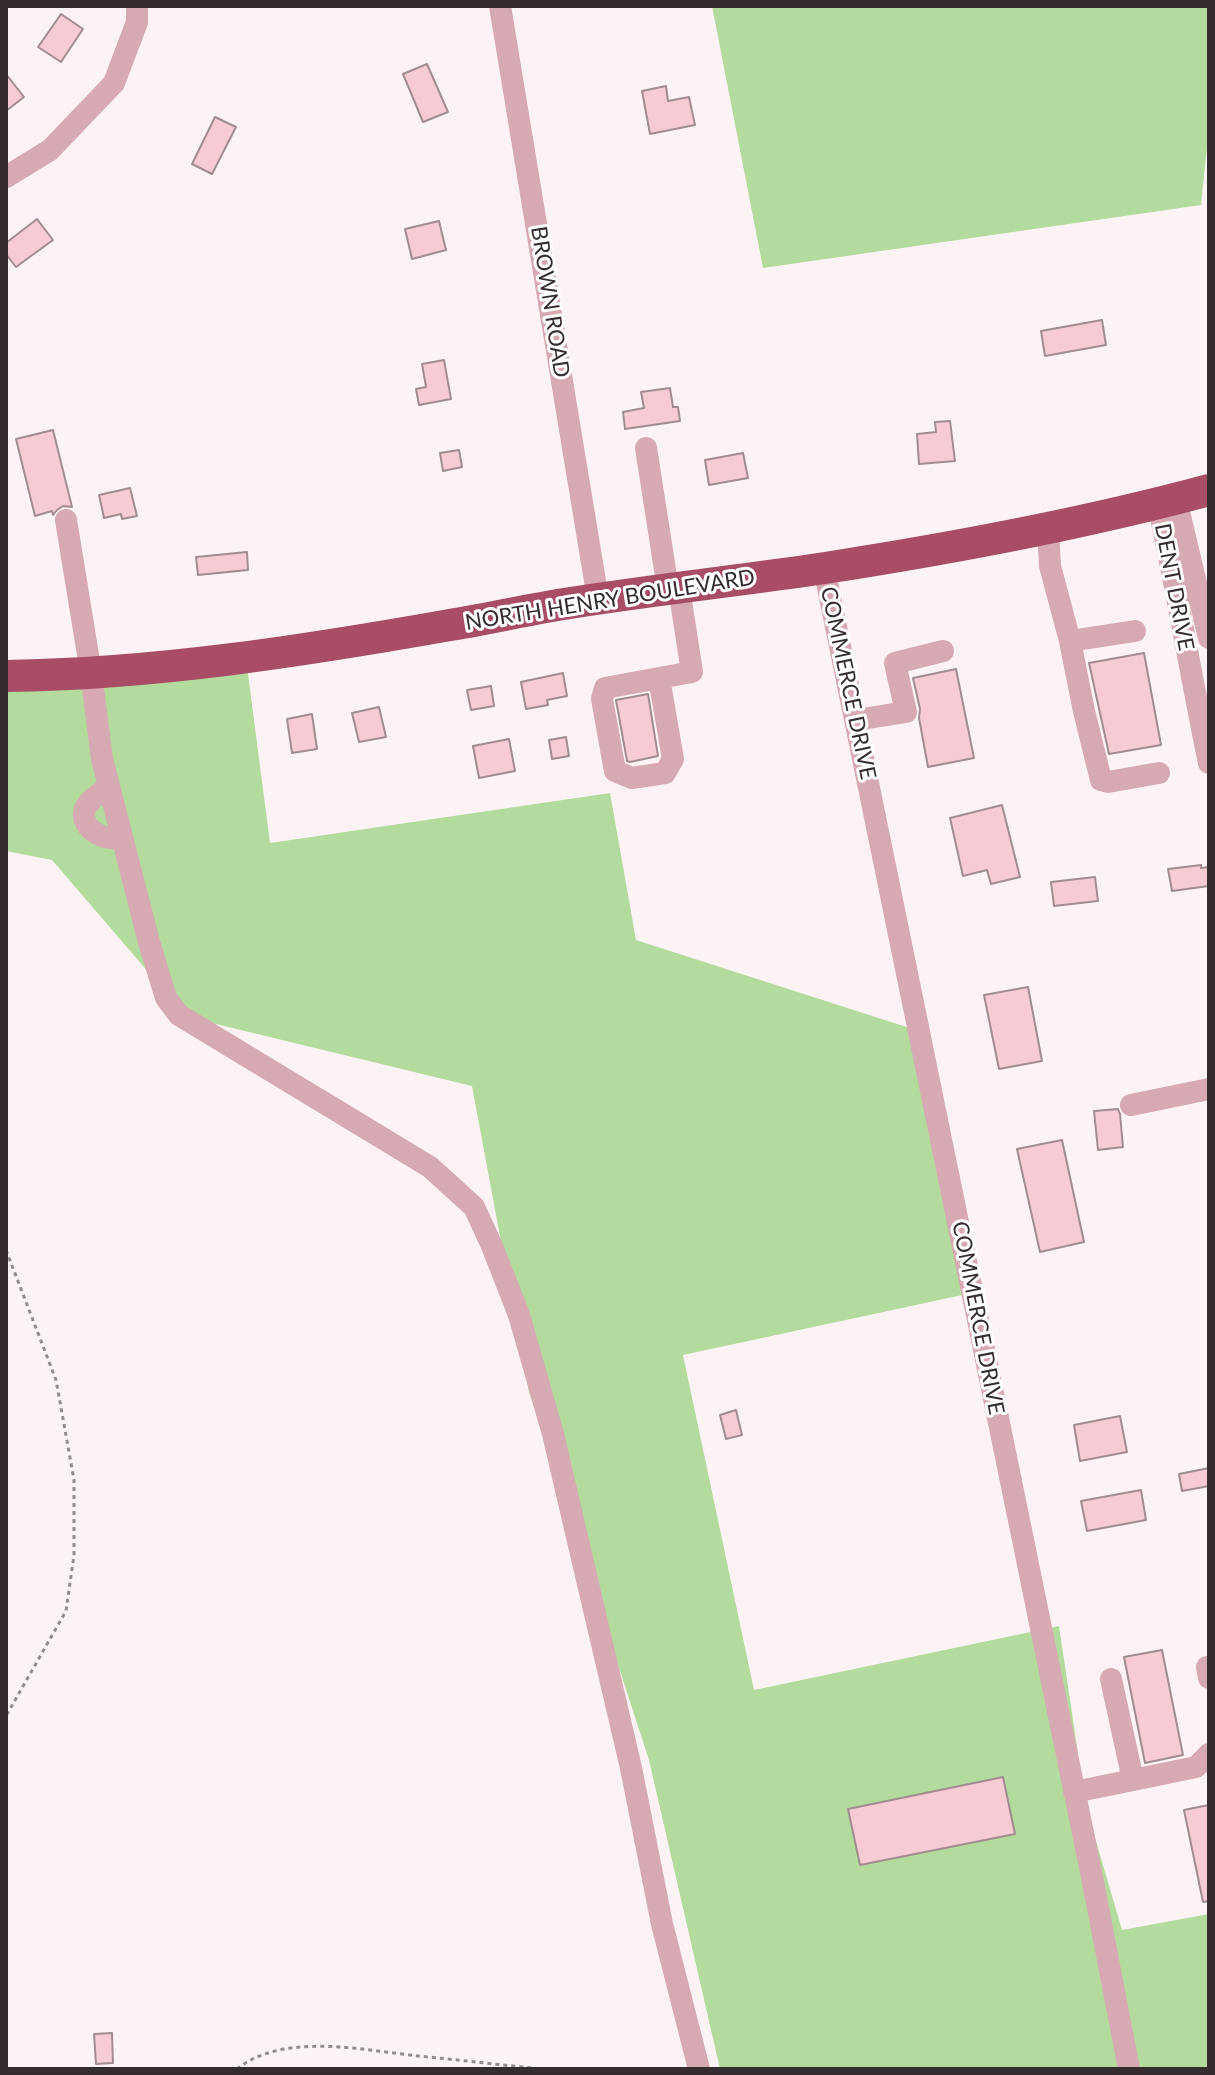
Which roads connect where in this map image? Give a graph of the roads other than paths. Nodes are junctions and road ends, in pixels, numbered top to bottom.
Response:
1 (137, 6) edge
2 (500, 6) edge
3 (6, 177) edge
4 (646, 448) dead end
5 (1209, 490) edge
6 (1167, 502) junction
7 (66, 520) dead end
8 (1048, 528) junction
9 (824, 568) junction
10 (674, 589) junction
11 (1204, 592) edge
12 (598, 599) junction
13 (1135, 631) dead end
14 (1209, 638) edge
15 (1070, 641) junction
16 (943, 651) dead end
17 (91, 673) junction
18 (6, 676) edge
19 (659, 678) junction
20 (856, 720) junction
21 (1209, 763) edge
22 (1159, 773) dead end
23 (109, 787) junction
24 (122, 838) junction
25 (1209, 1089) edge
26 (1131, 1105) dead end
27 (1111, 1679) dead end
28 (1209, 1754) edge
29 (1133, 1780) junction
30 (1074, 1792) junction
31 (699, 2069) edge
32 (1129, 2069) edge

1 - 3 street
2 - 12 street, BROWN ROAD
4 - 10 street
5 - 6 highway, NORTH HENRY BOULEVARD
6 - 8 highway, NORTH HENRY BOULEVARD
6 - 11 street
6 - 21 street, DENT DRIVE
7 - 17 street
8 - 9 highway, NORTH HENRY BOULEVARD
8 - 15 street
9 - 10 highway, NORTH HENRY BOULEVARD
9 - 20 street, COMMERCE DRIVE
10 - 12 highway, NORTH HENRY BOULEVARD
10 - 19 street
11 - 14 street
12 - 17 highway, NORTH HENRY BOULEVARD
13 - 15 street
15 - 22 street
16 - 20 street
17 - 18 highway, NORTH HENRY BOULEVARD
17 - 23 street
19 - 19 street
20 - 30 street, COMMERCE DRIVE
23 - 24 street
23 - 24 street
24 - 31 street
25 - 26 street
27 - 29 street
28 - 29 street
29 - 30 street
30 - 32 street, COMMERCE DRIVE

